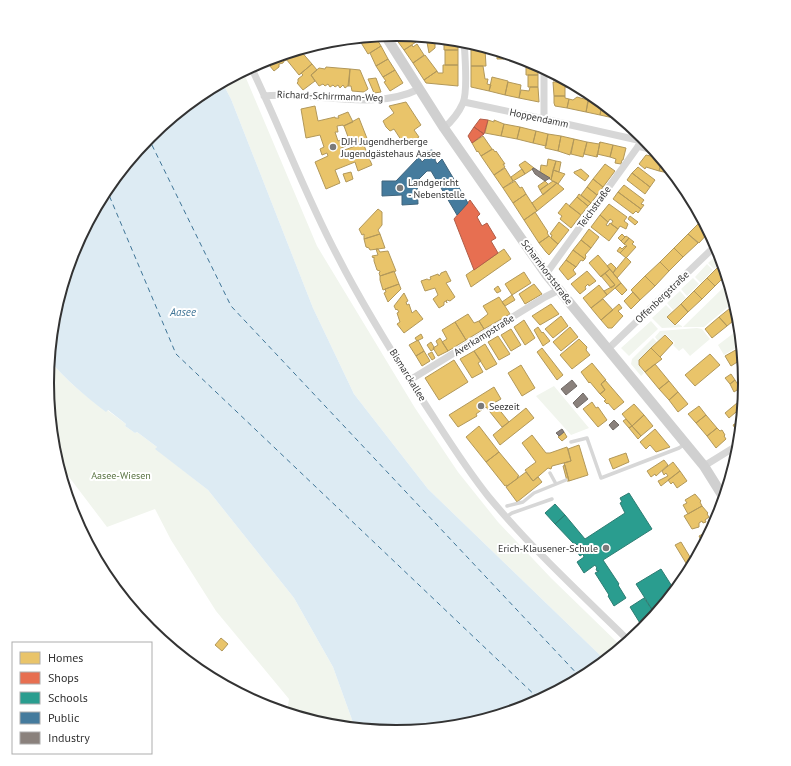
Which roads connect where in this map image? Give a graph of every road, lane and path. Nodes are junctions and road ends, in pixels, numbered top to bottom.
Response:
1 (389, 41) edge
2 (464, 48) edge
3 (253, 72) edge
4 (544, 75) edge
5 (419, 89) junction
6 (264, 96) junction
7 (464, 102) junction
8 (544, 118) junction
9 (444, 128) junction
10 (637, 141) edge
11 (640, 144) edge
12 (710, 251) edge
13 (546, 274) junction
14 (559, 290) junction
15 (608, 349) junction
16 (410, 380) junction
17 (571, 442) dead end
18 (686, 443) junction
19 (731, 449) edge
20 (704, 466) junction
21 (550, 473) dead end
22 (566, 480) dead end
23 (556, 484) junction
24 (720, 491) edge
25 (552, 500) dead end
26 (507, 506) dead end
27 (506, 517) junction
28 (625, 636) edge

1 - 5 street, Scharnhorststraße
2 - 7 street
3 - 6 street, Bismarckallee
4 - 8 street
5 - 6 street, Richard-Schirrmann-Weg
5 - 9 street, Scharnhorststraße
6 - 16 street, Bismarckallee
7 - 8 street, Hoppendamm
7 - 9 street
8 - 10 street, Hoppendamm
9 - 13 street, Scharnhorststraße
11 - 13 street, Teichstraße
12 - 15 street, Offenbergstraße
13 - 14 street, Scharnhorststraße
14 - 15 street, Scharnhorststraße
14 - 16 street, Averkampstraße
15 - 18 street, Scharnhorststraße
16 - 27 street, Bismarckallee
17 - 18 lane
18 - 20 street, Scharnhorststraße
19 - 20 street
20 - 24 street, Scharnhorststraße
21 - 23 lane
22 - 23 lane
23 - 26 lane
25 - 27 lane
27 - 28 street, Bismarckallee

